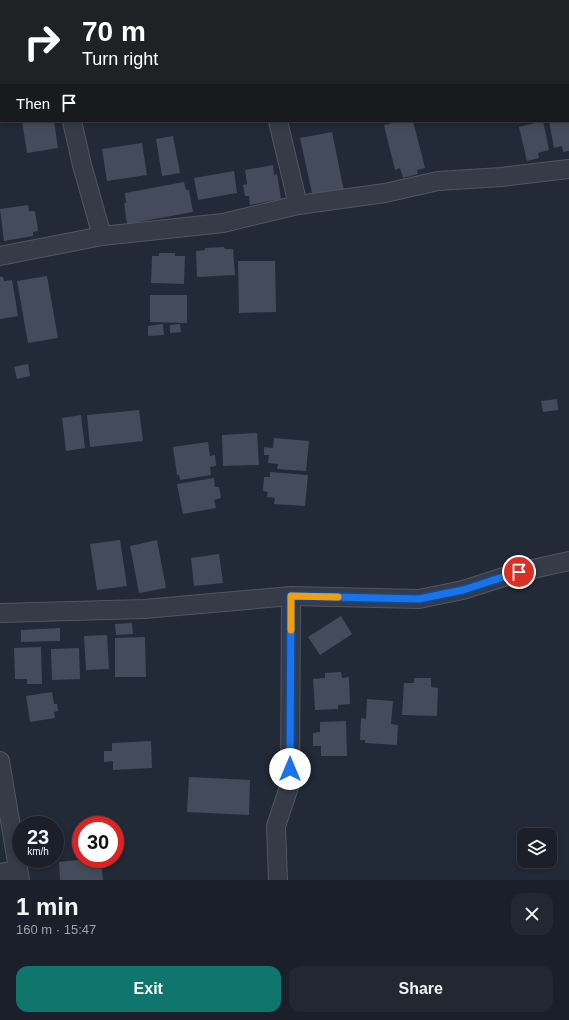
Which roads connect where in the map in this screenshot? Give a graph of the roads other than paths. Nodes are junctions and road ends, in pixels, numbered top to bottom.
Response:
1 (72, 122) edge
2 (278, 122) edge
3 (569, 168) edge
4 (298, 205) junction
5 (102, 236) junction
6 (0, 256) edge
7 (569, 561) edge
8 (291, 596) junction
9 (0, 613) edge
10 (0, 761) edge
11 (0, 872) edge
12 (19, 875) edge
13 (278, 880) edge

1 - 5 street
2 - 4 street
3 - 4 street
4 - 5 street
5 - 6 street
7 - 8 street
8 - 9 street
8 - 13 street
10 - 12 street
11 - 12 street

